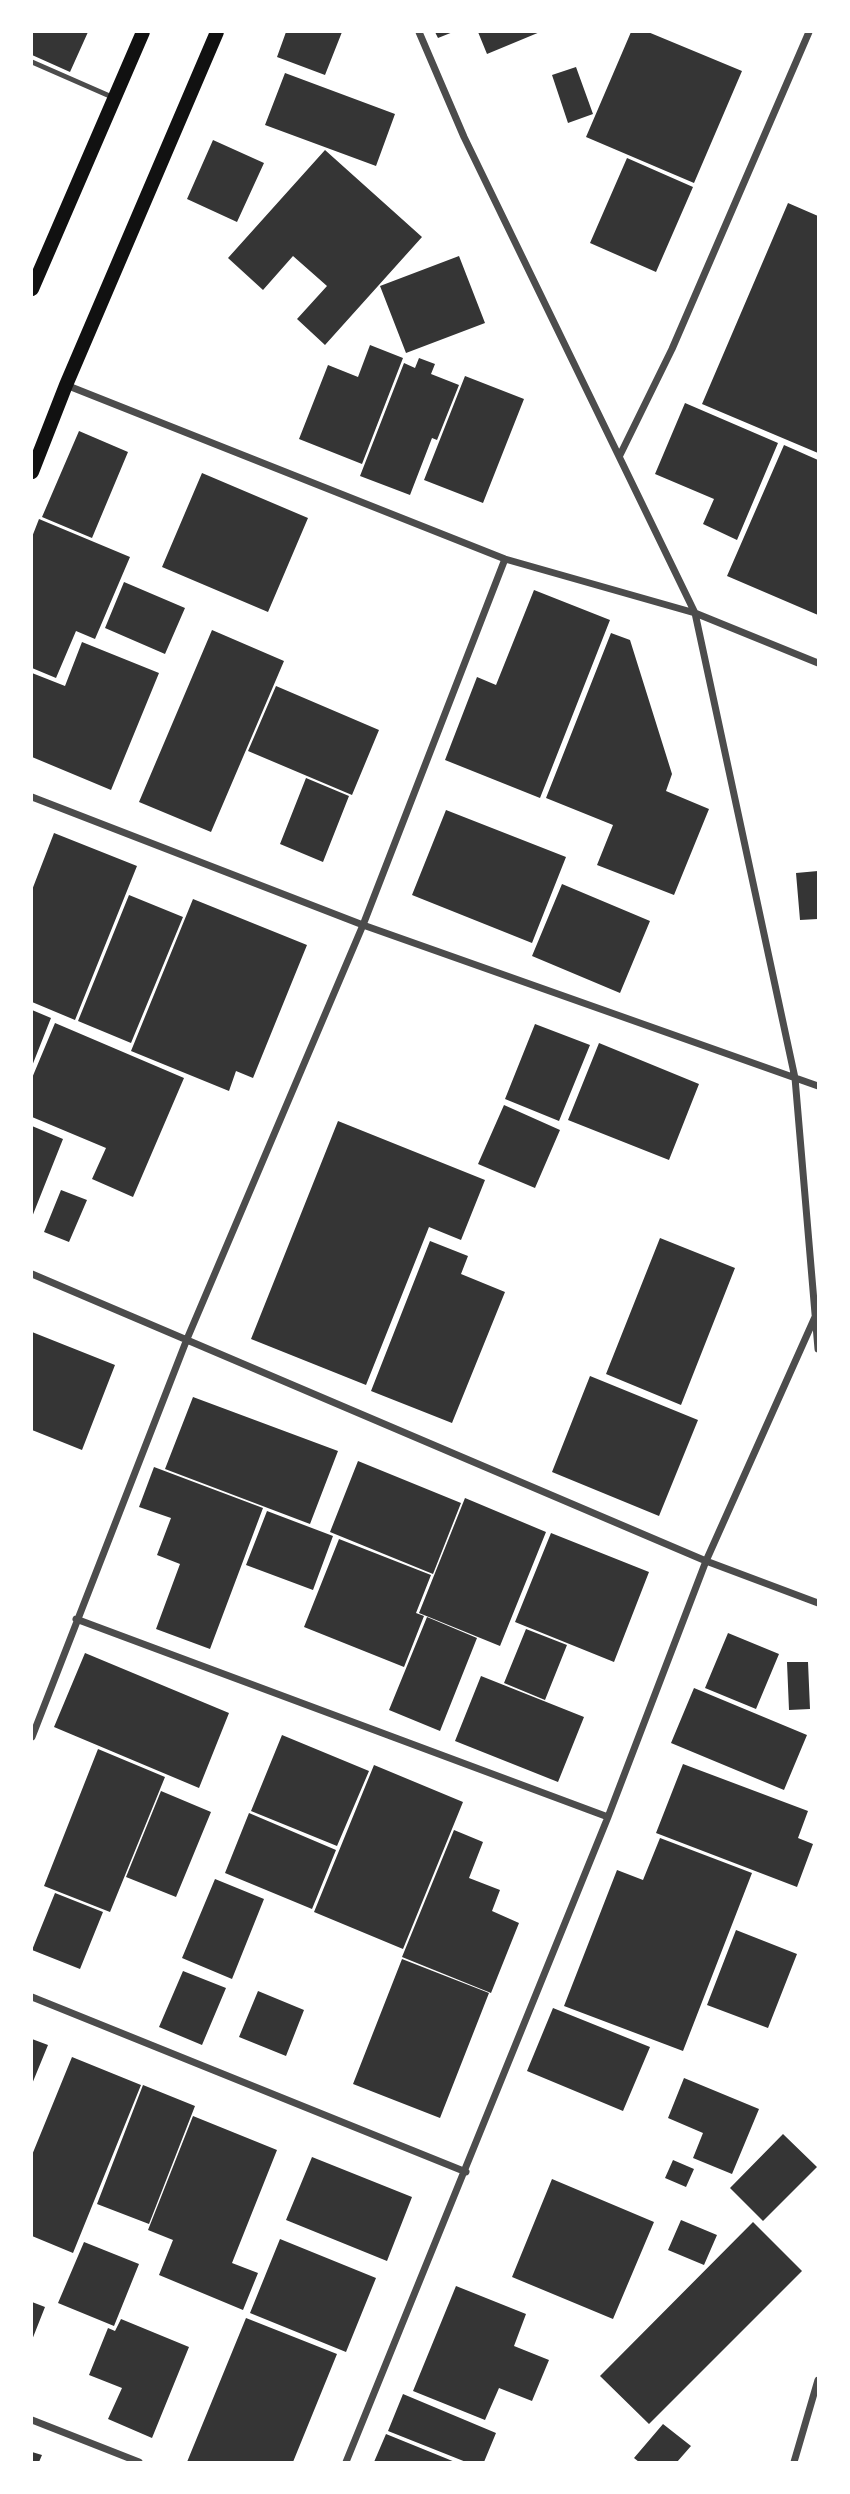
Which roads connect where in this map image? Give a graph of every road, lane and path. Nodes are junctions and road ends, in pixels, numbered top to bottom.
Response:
1 (143, 32) edge
2 (217, 32) edge
3 (419, 32) edge
4 (810, 32) edge
5 (32, 62) edge
6 (114, 97) junction
7 (32, 289) edge
8 (66, 385) junction
9 (620, 455) junction
10 (32, 472) edge
11 (505, 559) junction
12 (695, 613) junction
13 (818, 663) edge
14 (32, 797) edge
15 (363, 925) junction
16 (795, 1078) junction
17 (818, 1086) edge
18 (32, 1274) edge
19 (816, 1316) junction
20 (187, 1339) junction
21 (818, 1349) edge
22 (706, 1561) junction
23 (818, 1603) edge
24 (76, 1619) junction
25 (32, 1737) edge
26 (608, 1818) junction
27 (32, 1997) edge
28 (466, 2172) junction
29 (818, 2380) edge
30 (32, 2420) edge
31 (139, 2462) edge
32 (346, 2462) edge
33 (794, 2462) edge

1 - 6 main road
2 - 8 main road
3 - 9 street
4 - 9 street
5 - 6 lane
6 - 7 main road
8 - 10 main road
8 - 11 street
9 - 12 street
11 - 12 street
11 - 15 street
12 - 13 street
12 - 16 street
14 - 15 street
15 - 16 street
15 - 20 street
16 - 17 street
16 - 19 street
18 - 20 street
19 - 21 street
19 - 22 street
20 - 22 street
20 - 24 street
22 - 23 street
22 - 26 street
24 - 25 street
24 - 26 street
26 - 28 street
27 - 28 street
28 - 32 street
29 - 33 street
30 - 31 street

